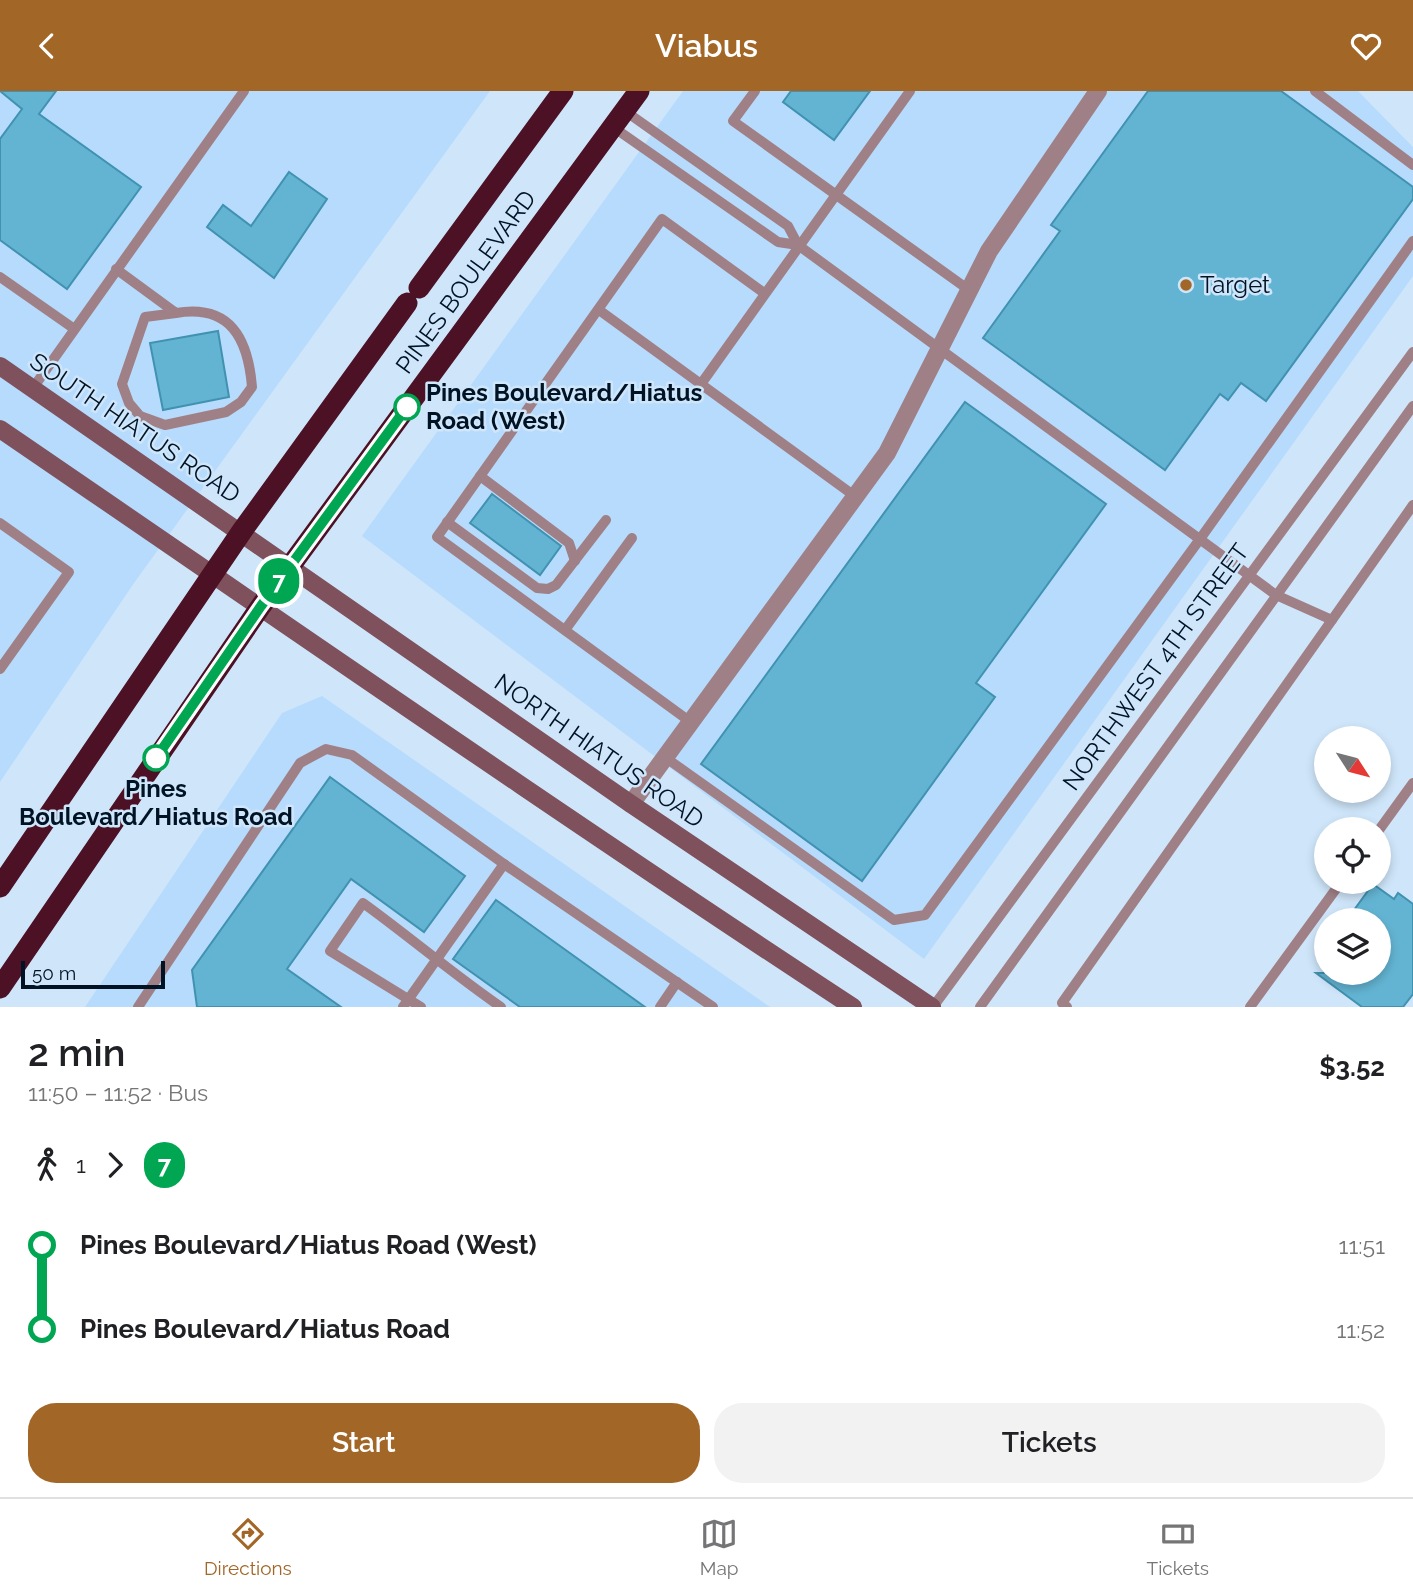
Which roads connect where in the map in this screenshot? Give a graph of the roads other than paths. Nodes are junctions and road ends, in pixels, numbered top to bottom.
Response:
1 (244, 91) edge
2 (563, 91) edge
3 (639, 91) edge
4 (755, 91) edge
5 (910, 91) edge
6 (1098, 91) edge
7 (1315, 91) edge
8 (619, 119) junction
9 (1413, 165) edge
10 (836, 195) junction
11 (1413, 241) edge
12 (797, 245) junction
13 (116, 269) junction
14 (0, 277) edge
15 (969, 290) junction
16 (764, 293) junction
17 (599, 310) junction
18 (176, 313) junction
19 (73, 328) junction
20 (940, 347) junction
21 (1413, 352) edge
22 (0, 366) edge
23 (701, 384) junction
24 (33, 388) junction
25 (1413, 406) edge
26 (0, 429) edge
27 (480, 476) junction
28 (856, 497) junction
29 (1413, 505) edge
30 (606, 520) dead end
31 (447, 522) junction
32 (0, 523) edge
33 (242, 531) junction
34 (632, 538) dead end
35 (1200, 539) junction
36 (575, 561) junction
37 (291, 565) junction
38 (212, 573) junction
39 (1250, 575) junction
40 (1276, 595) junction
41 (261, 606) junction
42 (1332, 620) junction
43 (565, 630) junction
44 (0, 669) edge
45 (692, 723) junction
46 (666, 758) junction
47 (1413, 783) edge
48 (631, 804) junction
49 (1388, 817) edge
50 (504, 863) junction
51 (0, 887) edge
52 (1332, 894) edge
53 (436, 961) junction
54 (677, 982) junction
55 (0, 988) edge
56 (406, 1003) edge
57 (138, 1007) edge
58 (421, 1007) edge
59 (501, 1007) edge
60 (660, 1007) edge
61 (713, 1007) edge
62 (853, 1007) edge
63 (932, 1007) edge
64 (980, 1007) edge
65 (1067, 1007) edge
66 (1250, 1007) edge

1 - 13 lane
2 - 33 highway, PINES BOULEVARD
3 - 8 highway, PINES BOULEVARD
4 - 10 lane
5 - 10 lane
6 - 15 street
7 - 9 lane
8 - 12 lane
8 - 12 lane
8 - 37 highway, PINES BOULEVARD
10 - 12 lane
10 - 15 lane
11 - 35 lane
12 - 16 lane
12 - 20 lane
13 - 18 lane
13 - 19 lane
14 - 19 lane
15 - 20 street
16 - 17 lane
16 - 23 lane
17 - 23 lane
17 - 27 lane
18 - 18 lane
19 - 24 lane
20 - 28 street
20 - 35 lane
21 - 39 lane, NORTHWEST 4TH STREET
22 - 24 main road, SOUTH HIATUS ROAD
23 - 28 lane
24 - 33 main road, SOUTH HIATUS ROAD
25 - 40 lane
26 - 38 main road
27 - 31 lane
27 - 36 lane
28 - 45 street
29 - 42 lane
30 - 36 lane
31 - 36 lane
31 - 43 lane
32 - 44 lane
33 - 37 main road, NORTH HIATUS ROAD
33 - 38 highway, PINES BOULEVARD
34 - 43 lane
35 - 39 lane
35 - 46 lane
37 - 41 highway, PINES BOULEVARD
37 - 48 main road, NORTH HIATUS ROAD
38 - 41 main road
38 - 51 highway, PINES BOULEVARD
39 - 40 lane
39 - 63 lane, NORTHWEST 4TH STREET
40 - 42 lane
40 - 64 lane
41 - 55 highway, PINES BOULEVARD
41 - 62 main road
42 - 65 lane
43 - 45 lane
45 - 46 street
46 - 48 street
47 - 49 lane
48 - 63 main road, NORTH HIATUS ROAD
50 - 53 lane
50 - 54 lane
50 - 57 lane
52 - 66 lane
53 - 56 lane
53 - 56 lane
53 - 59 lane
54 - 60 lane
54 - 61 lane
56 - 58 lane

